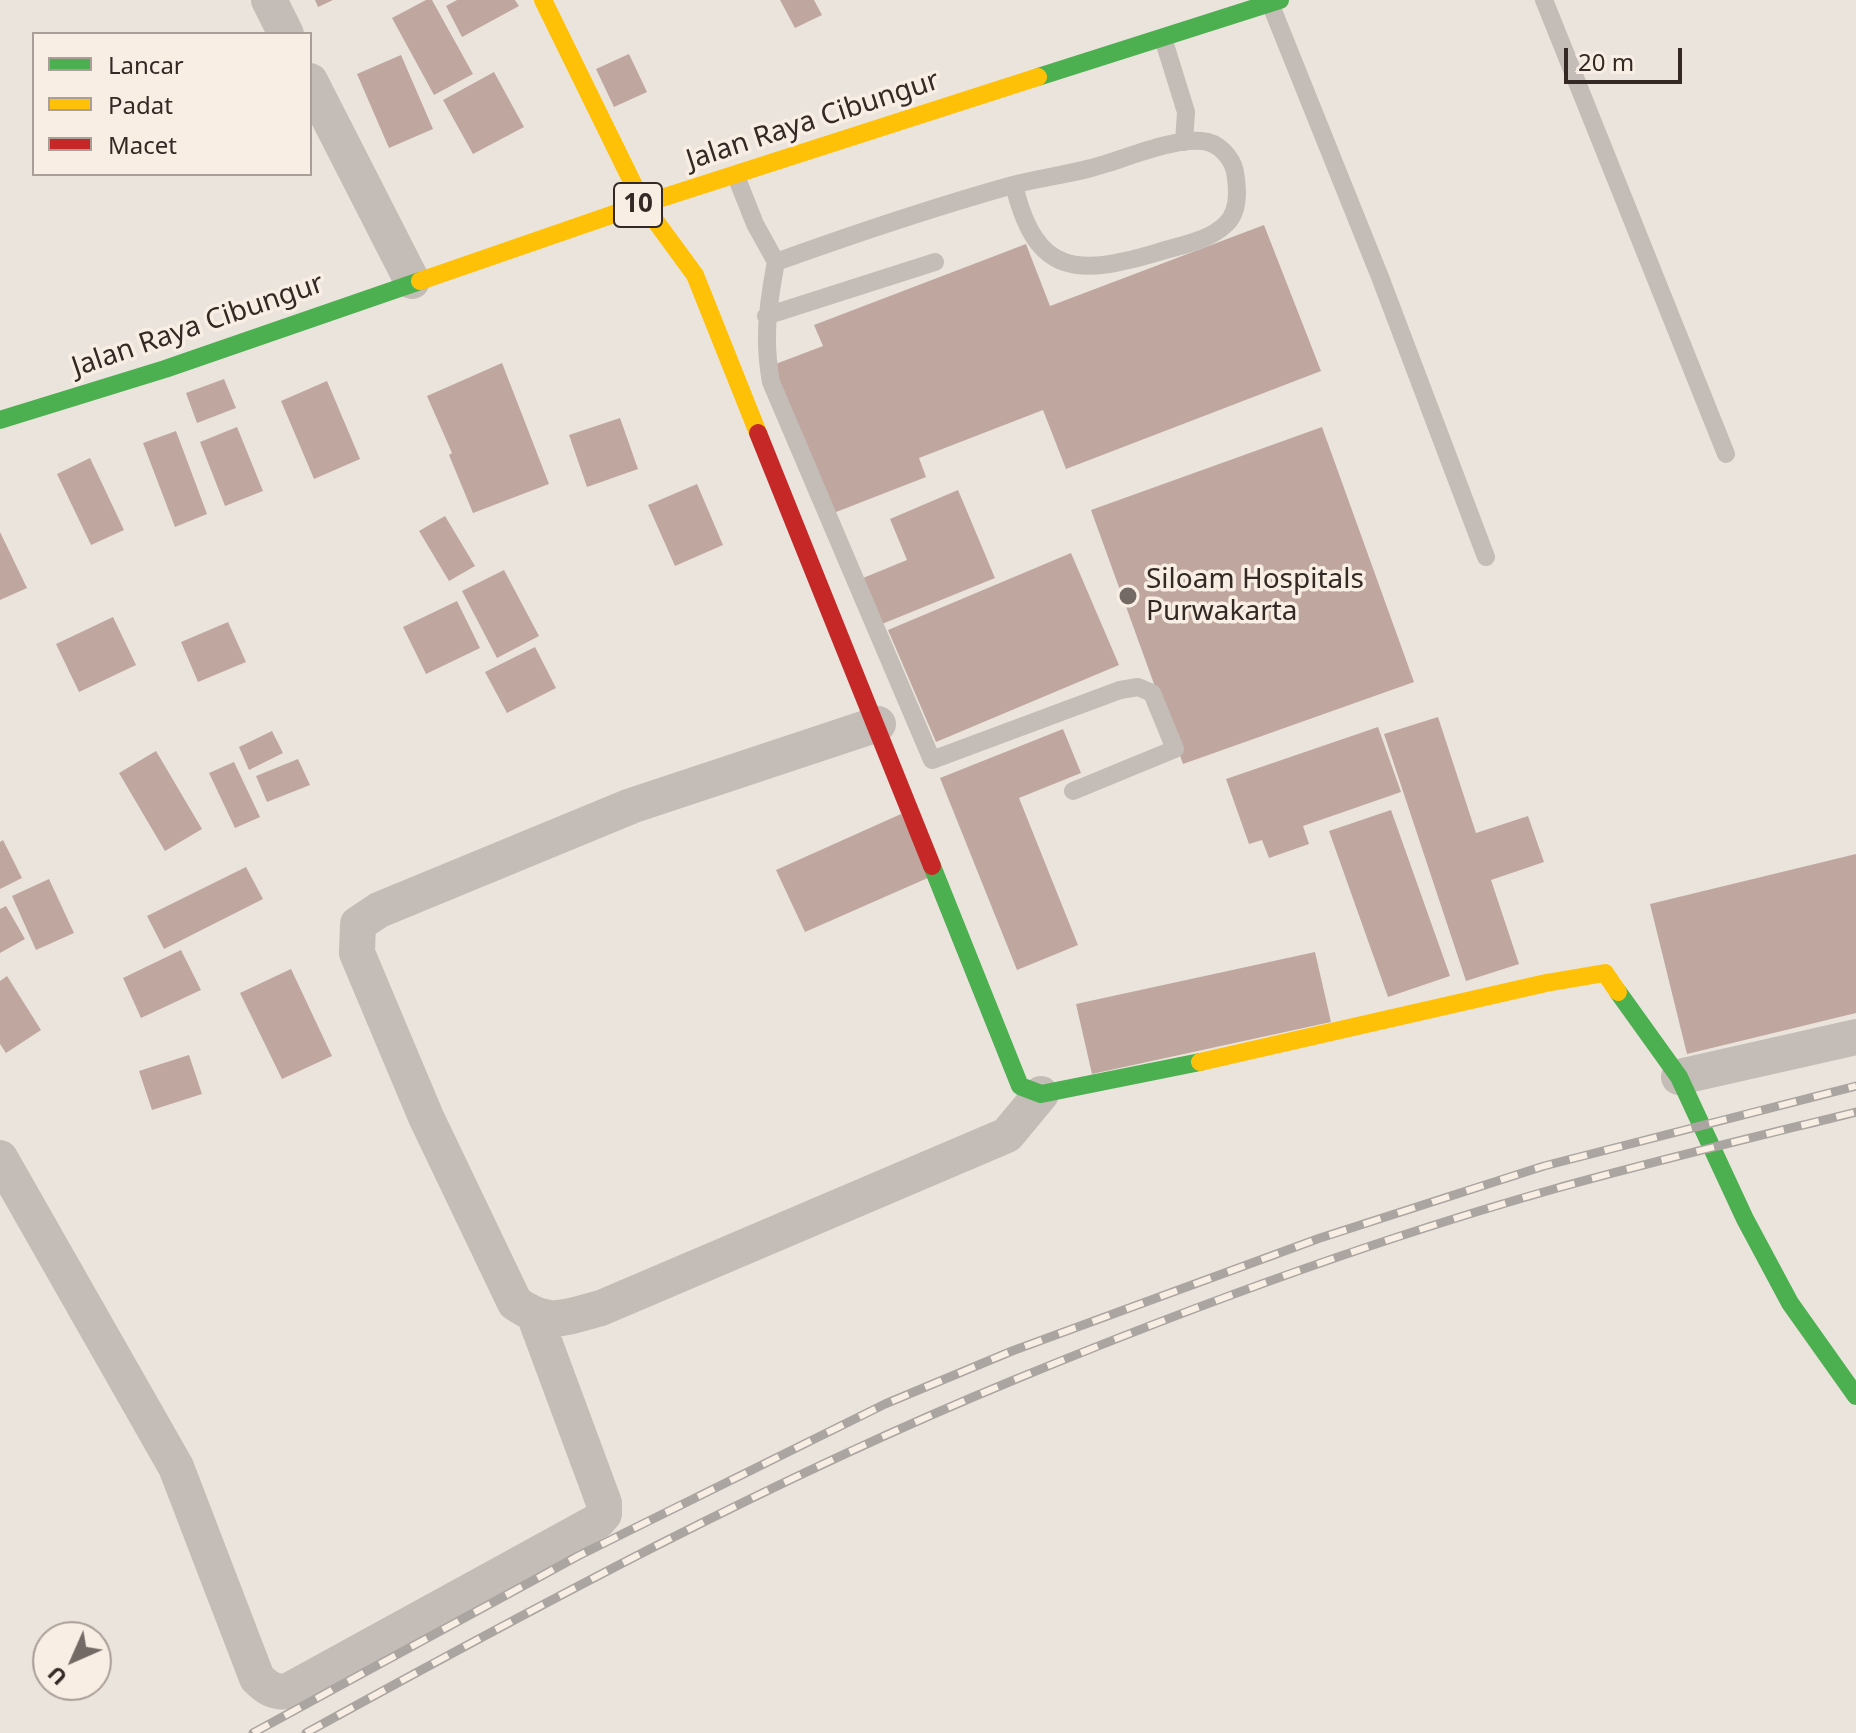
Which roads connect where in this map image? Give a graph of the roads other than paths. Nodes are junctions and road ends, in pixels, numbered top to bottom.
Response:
1 (269, 0) edge
2 (543, 0) edge
3 (1544, 0) edge
4 (1275, 2) edge
5 (285, 32) edge
6 (1163, 38) junction
7 (312, 85) edge
8 (1184, 142) junction
9 (736, 176) junction
10 (1014, 185) junction
11 (643, 204) junction
12 (776, 262) junction
13 (935, 262) dead end
14 (412, 281) junction
15 (766, 316) junction
16 (0, 420) edge
17 (1726, 454) dead end
18 (1486, 557) dead end
19 (878, 724) junction
20 (1073, 791) dead end
21 (1856, 1037) edge
22 (1679, 1077) junction
23 (1041, 1094) junction
24 (0, 1158) edge
25 (535, 1317) junction
26 (1856, 1396) edge

1 - 5 street
2 - 11 main road
3 - 17 lane
4 - 6 main road, Jalan Raya Cibungur / 10
4 - 18 lane
6 - 8 lane
6 - 9 main road, Jalan Raya Cibungur / 10
7 - 14 street
8 - 10 lane
8 - 10 lane
9 - 11 main road, Jalan Raya Cibungur / 10
9 - 12 lane
10 - 12 lane
11 - 14 main road, Jalan Raya Cibungur / 10
11 - 19 main road
12 - 15 lane
13 - 15 lane
14 - 16 main road, Jalan Raya Cibungur / 10
15 - 20 lane
19 - 23 main road
19 - 25 street
21 - 22 street
22 - 23 main road
22 - 26 main road
23 - 25 street
24 - 25 street

